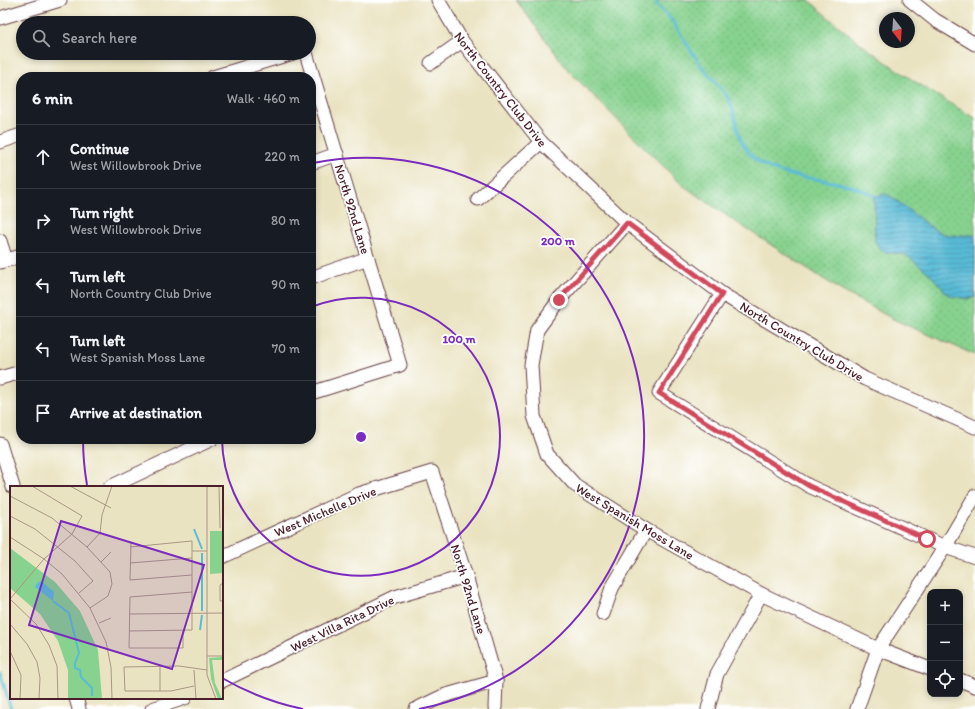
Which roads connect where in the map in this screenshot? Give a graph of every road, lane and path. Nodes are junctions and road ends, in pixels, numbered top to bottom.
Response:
1 (60, 0) edge
2 (438, 0) edge
3 (910, 0) edge
4 (0, 18) edge
5 (462, 41) junction
6 (975, 44) edge
7 (270, 60) edge
8 (308, 60) edge
9 (431, 63) dead end
10 (230, 72) edge
11 (312, 72) edge
12 (316, 86) edge
13 (16, 137) edge
14 (0, 142) edge
15 (541, 142) junction
16 (337, 154) junction
17 (316, 161) edge
18 (478, 199) dead end
19 (627, 223) junction
20 (0, 241) edge
21 (16, 257) edge
22 (368, 258) junction
23 (3, 261) edge
24 (316, 276) edge
25 (722, 294) junction
26 (16, 373) edge
27 (0, 378) edge
28 (316, 391) edge
29 (975, 427) edge
30 (0, 444) edge
31 (201, 444) edge
32 (432, 472) joint
33 (13, 486) edge
34 (112, 486) edge
35 (975, 496) edge
36 (646, 530) junction
37 (945, 547) junction
38 (223, 557) edge
39 (975, 557) edge
40 (466, 576) junction
41 (761, 594) junction
42 (603, 614) dead end
43 (878, 649) junction
44 (927, 668) edge
45 (223, 681) edge
46 (496, 681) junction
47 (963, 681) edge
48 (975, 686) edge
49 (76, 699) edge
50 (182, 699) edge
51 (495, 708) dead end
52 (79, 709) edge
53 (152, 709) edge
54 (416, 709) edge
55 (708, 709) edge
56 (857, 709) edge

1 - 4 street
2 - 5 street, North Country Club Drive
3 - 6 street
5 - 9 street
5 - 15 street, North Country Club Drive
7 - 10 street
8 - 11 street, North 92nd Lane
12 - 16 street, North 92nd Lane
13 - 14 street
15 - 18 street
15 - 19 street, North Country Club Drive
16 - 17 street
16 - 22 street, North 92nd Lane
19 - 25 street, North Country Club Drive
19 - 36 street, West Spanish Moss Lane
20 - 23 street
21 - 23 street
22 - 24 street
22 - 28 street, North 92nd Lane
25 - 29 street, North Country Club Drive
25 - 37 street
26 - 27 street
30 - 33 street
31 - 34 street
32 - 38 street, West Michelle Drive
32 - 40 street, North 92nd Lane
35 - 37 street
36 - 41 street, West Spanish Moss Lane
36 - 42 street
37 - 39 street
37 - 43 street
40 - 45 street, West Villa Rita Drive
40 - 46 street, North 92nd Lane
41 - 43 street, West Spanish Moss Lane
41 - 55 street
43 - 44 street, West Spanish Moss Lane
43 - 56 street
46 - 51 street, North 92nd Lane
46 - 54 street
47 - 48 street
49 - 52 street
50 - 53 street

